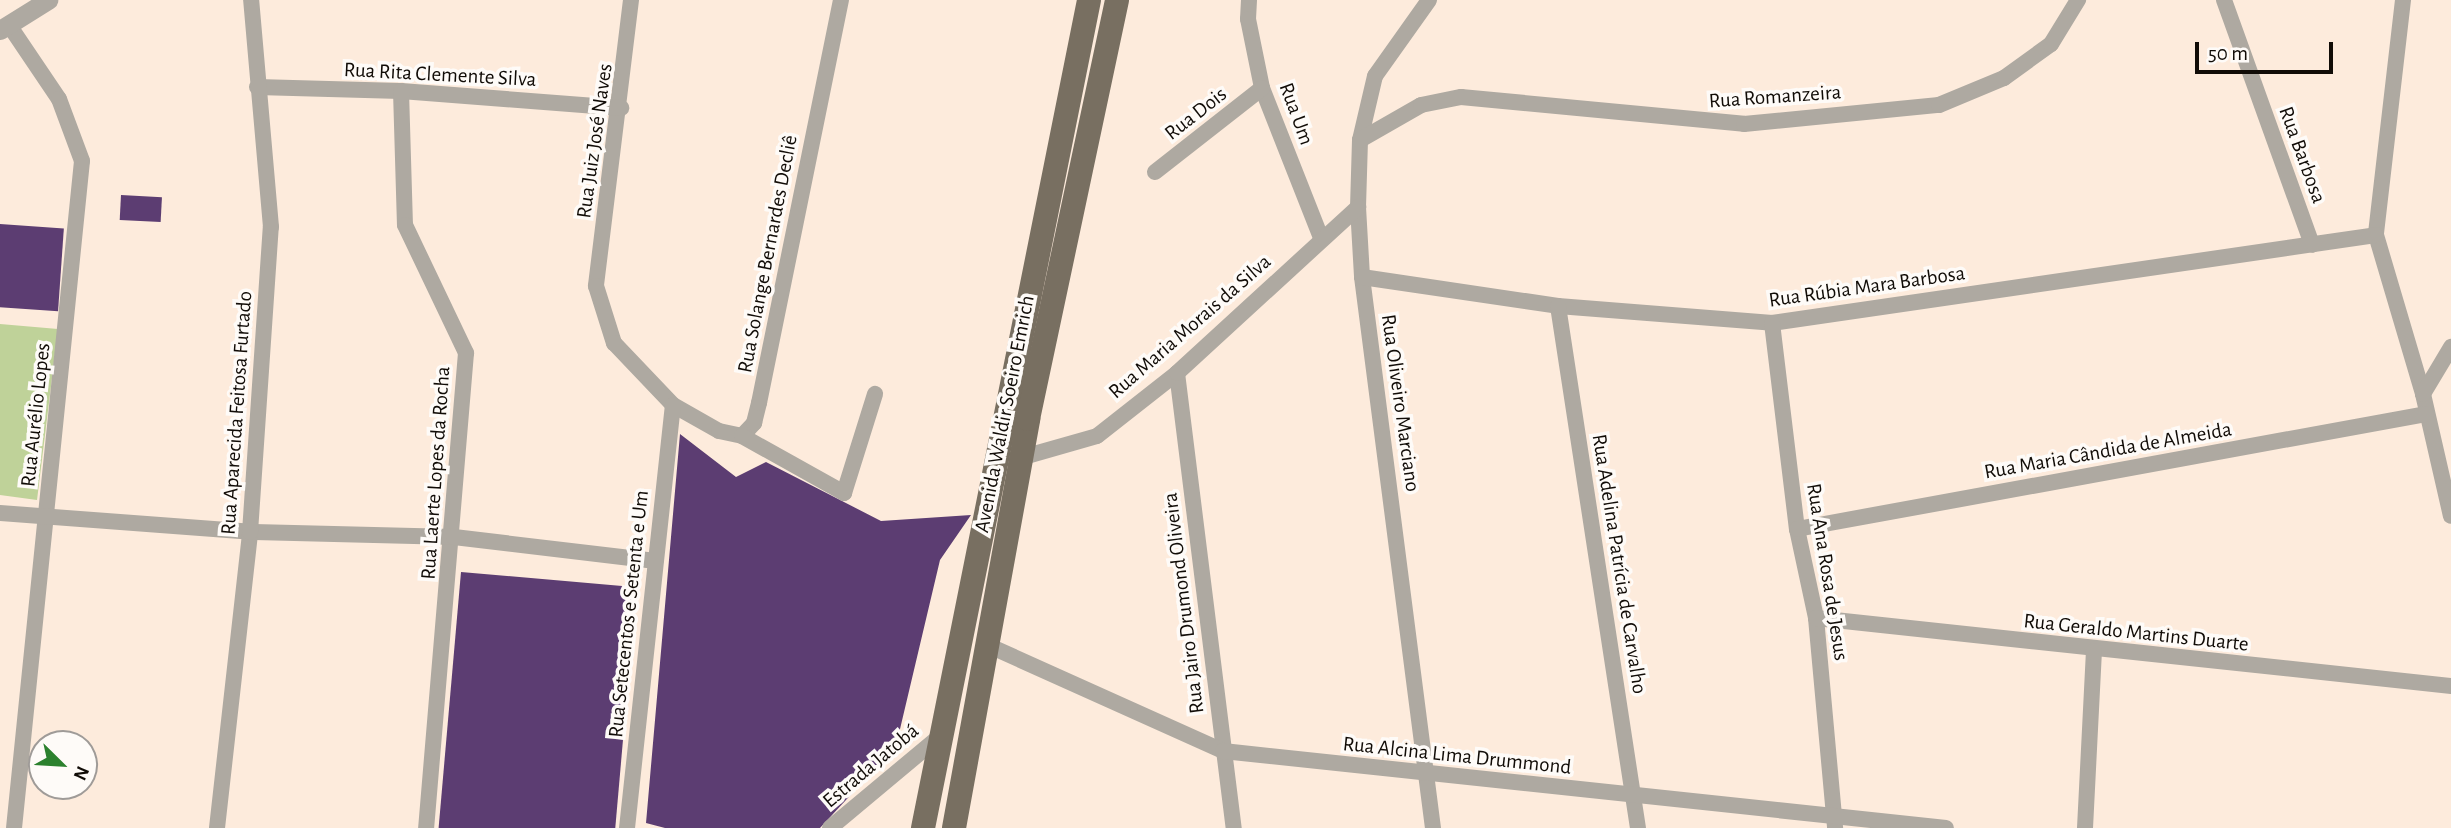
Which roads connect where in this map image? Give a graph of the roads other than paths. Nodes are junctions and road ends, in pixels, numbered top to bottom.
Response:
1 (48, 0) edge
2 (251, 0) edge
3 (631, 0) edge
4 (841, 0) edge
5 (1089, 0) edge
6 (1117, 0) edge
7 (1250, 0) edge
8 (1429, 0) edge
9 (2078, 0) edge
10 (2224, 0) edge
11 (2403, 0) edge
12 (4, 28) edge
13 (257, 87) junction
14 (1262, 88) junction
15 (401, 91) junction
16 (621, 108) junction
17 (1360, 140) junction
18 (1155, 173) dead end
19 (1358, 206) junction
20 (2376, 235) junction
21 (1321, 238) junction
22 (2312, 245) junction
23 (1362, 277) junction
24 (1558, 306) junction
25 (1772, 323) junction
26 (2451, 347) edge
27 (1177, 373) junction
28 (875, 394) dead end
29 (2423, 394) junction
30 (673, 405) junction
31 (2427, 414) junction
32 (742, 436) junction
33 (1021, 458) junction
34 (996, 466) junction
35 (0, 513) edge
36 (2451, 516) edge
37 (46, 519) junction
38 (1797, 529) junction
39 (250, 533) junction
40 (454, 537) junction
41 (656, 561) junction
42 (1816, 618) junction
43 (985, 644) junction
44 (2094, 651) junction
45 (2451, 686) edge
46 (940, 736) junction
47 (1223, 751) junction
48 (1428, 776) junction
49 (1634, 795) junction
50 (1834, 822) edge
51 (14, 828) edge
52 (217, 828) edge
53 (426, 828) edge
54 (627, 828) edge
55 (830, 828) edge
56 (923, 828) edge
57 (954, 828) edge
58 (1234, 828) edge
59 (1433, 828) edge
60 (1638, 828) edge
61 (1946, 828) edge
62 (2085, 828) edge

1 - 12 street
2 - 13 street, Rua Aparecida Feitosa Furtado
3 - 16 street, Rua Juiz José Naves
4 - 32 street, Rua Solange Bernardes Decliê
5 - 34 main road, Avenida Waldir Soeiro Emrich
6 - 33 main road, Avenida Waldir Soeiro Emrich
7 - 14 street, Rua Um
8 - 17 street, Rua Oliveiro Marciano
9 - 17 street, Rua Romanzeira
10 - 22 street, Rua Barbosa
11 - 20 street
12 - 37 street, Rua Aurélio Lopes
13 - 15 street, Rua Rita Clemente Silva
13 - 39 street, Rua Aparecida Feitosa Furtado
14 - 18 street, Rua Dois
14 - 21 street, Rua Um
15 - 16 street, Rua Rita Clemente Silva
15 - 40 street, Rua Laerte Lopes da Rocha
16 - 30 street, Rua Juiz José Naves
17 - 19 street, Rua Oliveiro Marciano
19 - 21 street, Rua Maria Morais da Silva
19 - 23 street, Rua Oliveiro Marciano
20 - 22 street, Rua Rúbia Mara Barbosa
20 - 29 street
21 - 27 street, Rua Maria Morais da Silva
22 - 25 street, Rua Rúbia Mara Barbosa
23 - 24 street, Rua Rúbia Mara Barbosa
23 - 48 street, Rua Oliveiro Marciano
24 - 25 street, Rua Rúbia Mara Barbosa
24 - 49 street, Rua Adelina Patrícia de Carvalho
25 - 38 street, Rua Ana Rosa de Jesus
26 - 29 street
27 - 33 street, Rua Maria Morais da Silva
27 - 47 street, Rua Jairo Drumond Oliveira
28 - 32 street
29 - 31 street
30 - 32 street
30 - 41 street, Rua Setecentos e Setenta e Um
31 - 36 street
31 - 38 street, Rua Maria Cândida de Almeida
33 - 34 street, Rua Maria Morais da Silva
33 - 43 main road, Avenida Waldir Soeiro Emrich
34 - 46 main road, Avenida Waldir Soeiro Emrich
35 - 37 street
37 - 39 street
37 - 51 street, Rua Aurélio Lopes
38 - 42 street, Rua Ana Rosa de Jesus
39 - 40 street
39 - 52 street, Rua Aparecida Feitosa Furtado
40 - 41 street
40 - 53 street, Rua Laerte Lopes da Rocha
41 - 54 street, Rua Setecentos e Setenta e Um
42 - 44 street, Rua Geraldo Martins Duarte
42 - 50 street, Rua Ana Rosa de Jesus
43 - 47 street, Rua Alcina Lima Drummond
43 - 57 main road, Avenida Waldir Soeiro Emrich
44 - 45 street, Rua Geraldo Martins Duarte
44 - 62 street
46 - 55 street, Estrada Jatobá
46 - 56 main road, Avenida Waldir Soeiro Emrich
47 - 48 street, Rua Alcina Lima Drummond
47 - 58 street, Rua Jairo Drumond Oliveira
48 - 49 street, Rua Alcina Lima Drummond
48 - 59 street, Rua Oliveiro Marciano
49 - 50 street, Rua Alcina Lima Drummond
49 - 60 street, Rua Adelina Patrícia de Carvalho
50 - 61 street, Rua Alcina Lima Drummond

